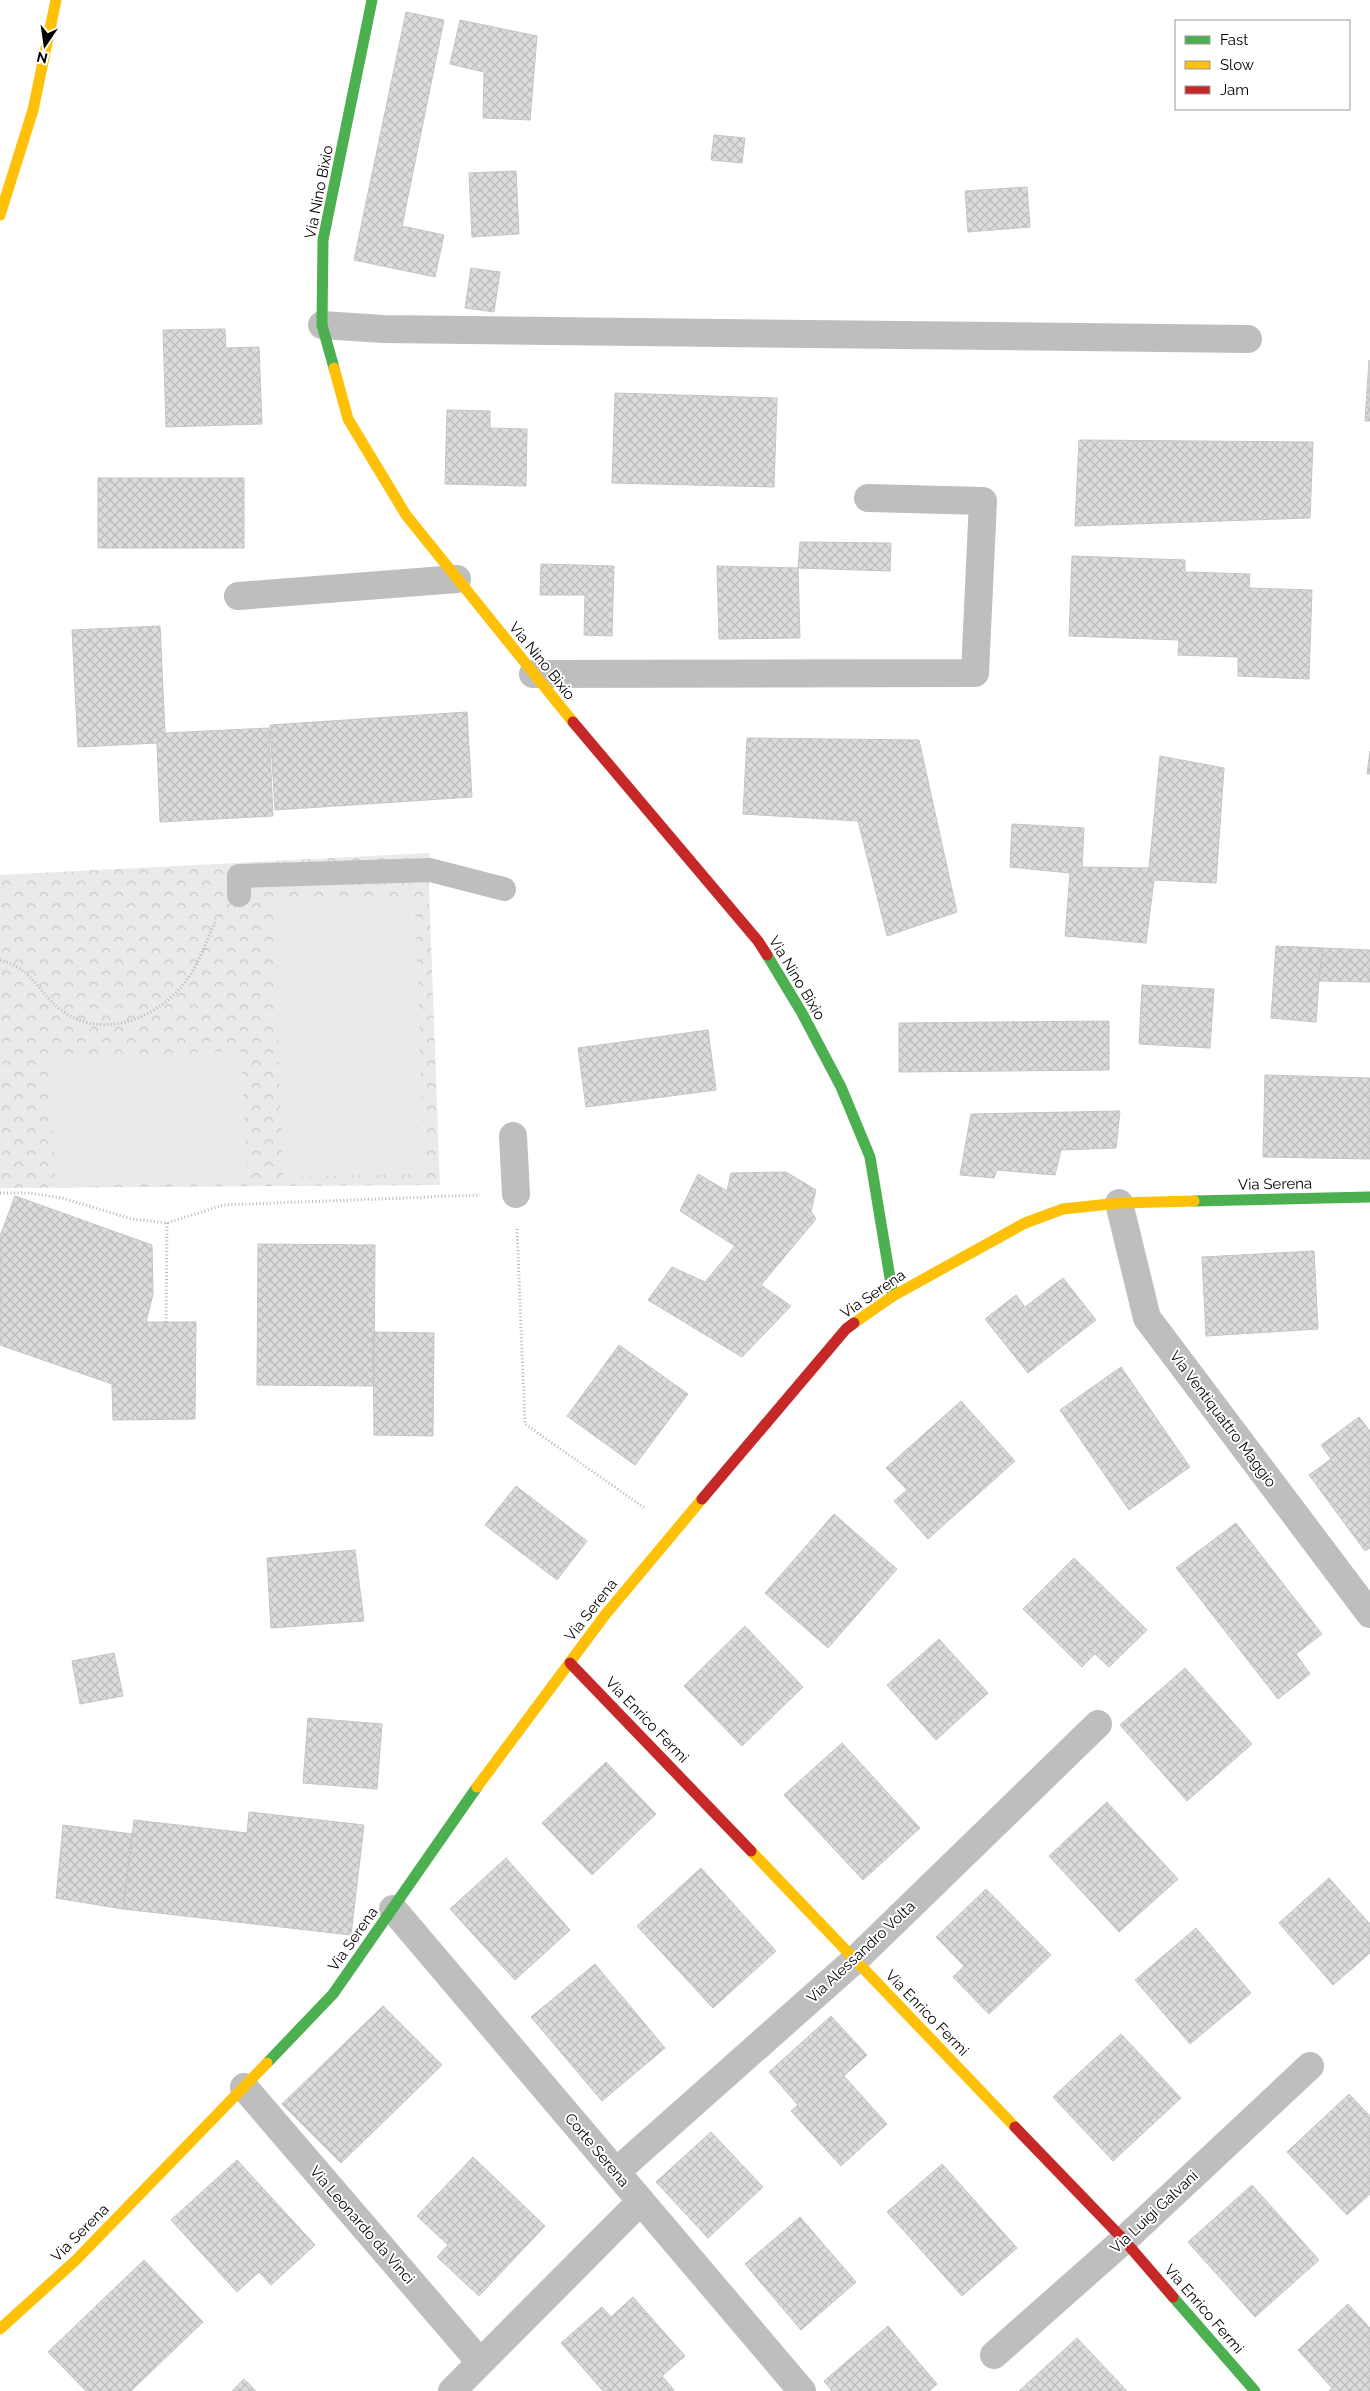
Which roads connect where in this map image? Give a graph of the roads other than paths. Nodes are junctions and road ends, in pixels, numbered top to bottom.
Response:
1 (56, 0) edge
2 (372, 0) edge
3 (0, 215) edge
4 (322, 325) junction
5 (1248, 339) dead end
6 (868, 498) dead end
7 (457, 579) junction
8 (238, 596) dead end
9 (532, 674) junction
10 (504, 889) dead end
11 (240, 895) road end
12 (513, 1136) dead end
13 (516, 1194) road end
14 (1370, 1197) edge
15 (1119, 1203) junction
16 (893, 1296) junction
17 (1370, 1614) edge
18 (570, 1663) junction
19 (1098, 1724) dead end
20 (393, 1908) junction
21 (856, 1959) junction
22 (1310, 2066) dead end
23 (244, 2087) junction
24 (616, 2172) junction
25 (641, 2201) junction
26 (1124, 2240) junction
27 (0, 2329) edge
28 (994, 2355) dead end
29 (480, 2362) junction
30 (452, 2391) edge
31 (802, 2391) edge
32 (1255, 2391) edge

1 - 3 main road
2 - 4 main road, Via Nino Bixio
4 - 5 street
4 - 7 main road, Via Nino Bixio
6 - 9 street
7 - 8 street
7 - 9 main road, Via Nino Bixio
9 - 16 main road, Via Nino Bixio
10 - 11 lane
12 - 13 street
14 - 15 main road, Via Serena
15 - 16 main road, Via Serena
15 - 17 street, Via Ventiquattro Maggio
16 - 18 main road, Via Serena
18 - 20 main road, Via Serena
18 - 21 main road, Via Enrico Fermi
19 - 21 street, Via Alessandro Volta
20 - 23 main road, Via Serena
20 - 24 street, Corte Serena
21 - 24 street, Via Alessandro Volta
21 - 26 main road, Via Enrico Fermi
22 - 26 street, Via Luigi Galvani
23 - 27 main road, Via Serena
23 - 29 street, Via Leonardo da Vinci
24 - 25 street, Corte Serena
25 - 29 street
25 - 31 street, Corte Serena
26 - 28 street, Via Luigi Galvani
26 - 32 main road, Via Enrico Fermi
29 - 30 street

